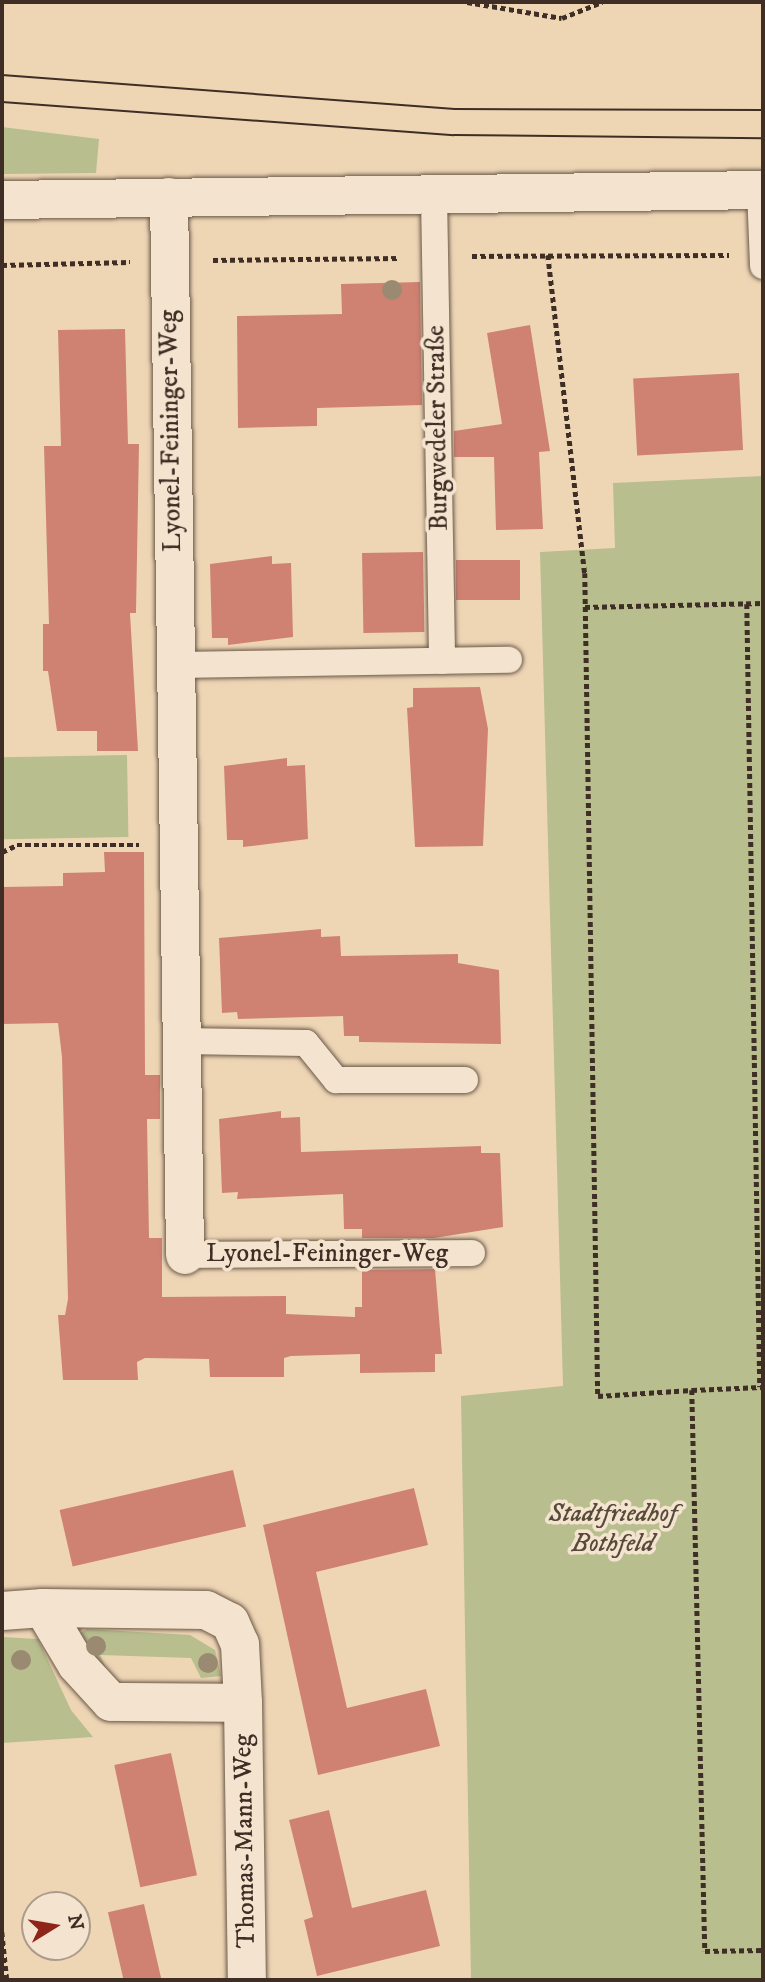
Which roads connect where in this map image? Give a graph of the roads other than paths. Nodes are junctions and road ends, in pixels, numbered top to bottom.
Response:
1 (761, 190) edge
2 (434, 195) junction
3 (169, 197) junction
4 (2, 200) edge
5 (763, 267) edge
6 (509, 660) dead end
7 (442, 661) junction
8 (175, 665) junction
9 (182, 1041) junction
10 (466, 1080) dead end
11 (472, 1253) dead end
12 (185, 1255) joint
13 (43, 1608) junction
14 (2, 1611) edge
15 (243, 1703) junction
16 (247, 1980) edge

1 - 2 street
1 - 5 lane
2 - 3 street
2 - 7 lane, Burgwedeler Straße
3 - 4 street
3 - 8 street, Lyonel-Feininger-Weg
6 - 7 lane
7 - 8 lane
8 - 9 street, Lyonel-Feininger-Weg
9 - 10 lane
9 - 12 street, Lyonel-Feininger-Weg
11 - 12 lane, Lyonel-Feininger-Weg
13 - 14 street, Thomas-Mann-Weg
13 - 15 street, Thomas-Mann-Weg
13 - 15 street, Thomas-Mann-Weg
15 - 16 street, Thomas-Mann-Weg

